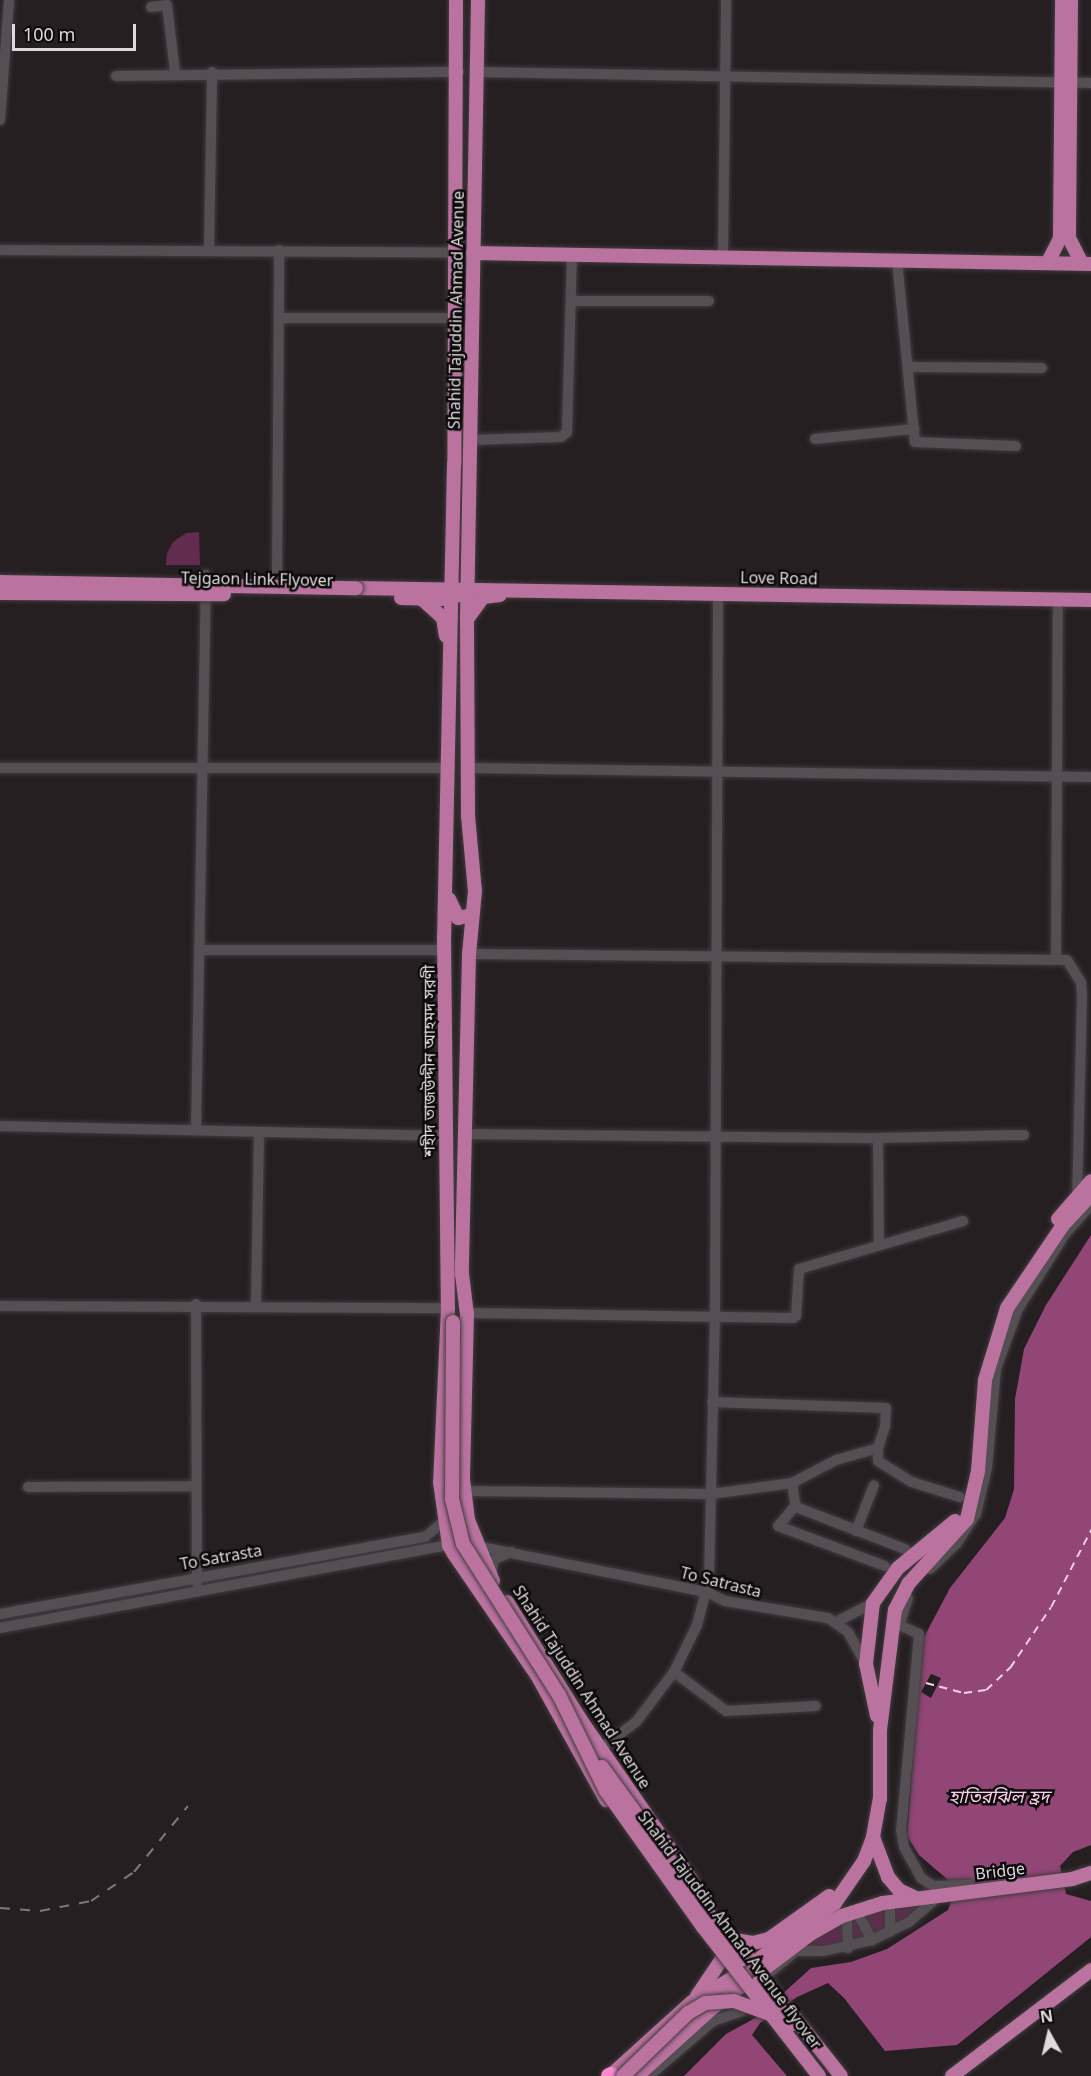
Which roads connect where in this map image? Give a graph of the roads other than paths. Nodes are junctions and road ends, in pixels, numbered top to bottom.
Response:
1 (9, 0) edge
2 (456, 0) edge
3 (477, 0) edge
4 (726, 0) edge
5 (1062, 0) edge
6 (1071, 0) edge
7 (151, 7) dead end
8 (175, 72) junction
9 (212, 72) junction
10 (459, 72) junction
11 (477, 72) junction
12 (116, 76) dead end
13 (725, 77) junction
14 (1066, 82) junction
15 (1091, 84) edge
16 (0, 120) edge
17 (1065, 238) junction
18 (0, 250) edge
19 (209, 250) junction
20 (279, 250) junction
21 (455, 252) junction
22 (473, 253) junction
23 (572, 255) junction
24 (723, 256) junction
25 (897, 260) junction
26 (1048, 262) junction
27 (1086, 263) edge
28 (572, 301) junction
29 (709, 301) dead end
30 (279, 318) junction
31 (455, 318) junction
32 (908, 367) junction
33 (1042, 368) dead end
34 (914, 429) junction
35 (815, 439) dead end
36 (471, 440) junction
37 (1016, 446) dead end
38 (454, 464) junction
39 (471, 464) junction
40 (452, 570) junction
41 (206, 575) dead end
42 (277, 576) dead end
43 (468, 588) junction
44 (560, 590) junction
45 (1, 591) edge
46 (420, 593) junction
47 (452, 593) junction
48 (718, 594) junction
49 (1058, 600) junction
50 (1091, 600) edge
51 (467, 620) junction
52 (451, 678) junction
53 (0, 768) edge
54 (450, 768) junction
55 (468, 768) junction
56 (200, 770) junction
57 (717, 772) junction
58 (1091, 777) edge
59 (1055, 779) junction
60 (448, 894) junction
61 (472, 915) junction
62 (444, 944) junction
63 (199, 950) junction
64 (469, 954) junction
65 (715, 955) junction
66 (1056, 958) junction
67 (0, 1126) edge
68 (196, 1130) junction
69 (259, 1132) junction
70 (466, 1134) junction
71 (714, 1134) junction
72 (1024, 1135) dead end
73 (446, 1136) junction
74 (878, 1138) junction
75 (1091, 1181) edge
76 (1084, 1195) edge
77 (1091, 1205) edge
78 (963, 1221) dead end
79 (879, 1245) junction
80 (196, 1304) junction
81 (256, 1305) junction
82 (0, 1306) edge
83 (448, 1308) junction
84 (467, 1313) junction
85 (715, 1315) junction
86 (712, 1402) junction
87 (878, 1448) junction
88 (973, 1481) junction
89 (792, 1483) junction
90 (874, 1485) dead end
91 (194, 1486) junction
92 (28, 1487) dead end
93 (711, 1494) junction
94 (464, 1497) junction
95 (960, 1497) dead end
96 (795, 1506) junction
97 (443, 1522) junction
98 (470, 1525) junction
99 (856, 1531) junction
100 (449, 1545) junction
101 (477, 1546) junction
102 (904, 1549) dead end
103 (514, 1551) junction
104 (482, 1560) junction
105 (885, 1566) dead end
106 (464, 1568) junction
107 (196, 1576) junction
108 (492, 1579) junction
109 (198, 1589) junction
110 (706, 1592) junction
111 (725, 1601) junction
112 (873, 1603) junction
113 (3, 1613) edge
114 (700, 1615) junction
115 (837, 1622) junction
116 (4, 1627) edge
117 (866, 1664) junction
118 (674, 1672) junction
119 (816, 1706) dead end
120 (580, 1719) junction
121 (880, 1730) junction
122 (601, 1748) junction
123 (873, 1837) junction
124 (1091, 1871) edge
125 (857, 1872) junction
126 (916, 1898) junction
127 (890, 1906) junction
128 (858, 1914) junction
129 (847, 1918) junction
130 (890, 1932) junction
131 (816, 1936) junction
132 (735, 1940) junction
133 (872, 1940) junction
134 (848, 1948) junction
135 (796, 1951) junction
136 (824, 1951) junction
137 (722, 1959) junction
138 (756, 1968) junction
139 (1091, 1970) edge
140 (739, 1981) junction
141 (777, 1994) junction
142 (692, 2002) junction
143 (744, 2007) junction
144 (705, 2014) junction
145 (771, 2019) junction
146 (794, 2020) junction
147 (613, 2076) edge
148 (637, 2076) edge
149 (649, 2076) edge
150 (811, 2076) edge
151 (819, 2076) edge
152 (831, 2076) edge
153 (841, 2076) edge
154 (952, 2076) edge

1 - 16 street
2 - 10 main road, শহীদ তাজউদ্দীন আহমদ সরণী
3 - 11 main road, Shahid Tajuddin Ahmad Avenue
4 - 13 street
5 - 14 main road
6 - 14 main road
7 - 8 street
8 - 9 street
8 - 12 street
9 - 10 street
9 - 19 street
10 - 21 main road, শহীদ তাজউদ্দীন আহমদ সরণী
11 - 13 street
11 - 22 main road, Shahid Tajuddin Ahmad Avenue
13 - 14 street
13 - 24 street
14 - 15 street
14 - 17 main road
17 - 26 main road
17 - 27 main road
18 - 19 street
19 - 20 street
20 - 21 street
20 - 30 street
21 - 31 main road, শহীদ তাজউদ্দীন আহমদ সরণী
22 - 23 main road
22 - 36 main road, Shahid Tajuddin Ahmad Avenue
23 - 24 main road
23 - 28 street
24 - 25 main road
25 - 26 main road
25 - 32 street
26 - 27 main road
28 - 29 street
28 - 36 street
30 - 31 street
30 - 42 street
31 - 38 main road, শহীদ তাজউদ্দীন আহমদ সরণী
32 - 33 street
32 - 34 street
34 - 35 street
34 - 37 street
36 - 39 main road, Shahid Tajuddin Ahmad Avenue
38 - 39 main road
38 - 40 main road, শহীদ তাজউদ্দীন আহমদ সরণী
39 - 43 main road, Shahid Tajuddin Ahmad Avenue
40 - 46 main road
40 - 47 main road, শহীদ তাজউদ্দীন আহমদ সরণী
41 - 56 street
43 - 44 main road, Love Road
43 - 47 main road
43 - 51 main road, Shahid Tajuddin Ahmad Avenue
44 - 48 main road, Love Road
44 - 51 main road
45 - 46 main road, Tejgaon Link Flyover, bridge
46 - 47 main road, Tejgaon Link Flyover
46 - 52 main road
47 - 52 main road, শহীদ তাজউদ্দীন আহমদ সরণী
48 - 49 main road, Love Road
48 - 57 street
49 - 50 main road, Love Road
49 - 59 street
51 - 55 main road
52 - 54 main road, শহীদ তাজউদ্দীন আহমদ সরণী
53 - 56 street
54 - 56 street
54 - 60 main road, শহীদ তাজউদ্দীন আহমদ সরণী
55 - 57 street
55 - 61 main road
56 - 63 street
57 - 59 street
57 - 65 street
58 - 59 street
59 - 66 street
60 - 61 main road
60 - 62 main road, শহীদ তাজউদ্দীন আহমদ সরণী
61 - 64 main road
62 - 63 street
62 - 64 main road
62 - 73 main road, শহীদ তাজউদ্দীন আহমদ সরণী
63 - 68 street
64 - 65 street
64 - 70 main road
65 - 66 street
65 - 71 street
66 - 76 street
67 - 68 street
68 - 69 street
69 - 73 street
69 - 81 street
70 - 71 street
70 - 84 main road
71 - 74 street
71 - 85 street
72 - 74 street
73 - 83 main road, শহীদ তাজউদ্দীন আহমদ সরণী
74 - 79 street
75 - 76 main road
76 - 88 main road
76 - 88 main road
77 - 124 street
78 - 79 street
79 - 85 street
80 - 81 street
80 - 82 street
80 - 91 street
81 - 83 street
83 - 97 main road, শহীদ তাজউদ্দীন আহমদ সরণী
83 - 145 main road, Shahid Tajuddin Ahmad Avenue flyover, bridge
84 - 85 street
84 - 94 main road
85 - 86 street
86 - 87 street
86 - 93 street
87 - 89 street
87 - 95 street
88 - 112 main road
88 - 121 main road
89 - 93 street
89 - 96 street
90 - 99 street
91 - 92 street
91 - 107 street
93 - 94 street
93 - 110 street
94 - 97 main road
94 - 98 main road, Shahid Tajuddin Ahmad Avenue
96 - 99 street
96 - 105 street
97 - 100 main road, শহীদ তাজউদ্দীন আহমদ সরণী
97 - 107 street, To Satrasta
98 - 100 main road
98 - 101 main road, Shahid Tajuddin Ahmad Avenue
99 - 102 street
100 - 101 main road
100 - 106 main road, Shahid Tajuddin Ahmad Avenue
100 - 109 street
101 - 103 street, To Satrasta
101 - 104 main road, Shahid Tajuddin Ahmad Avenue
103 - 108 street
103 - 110 street, To Satrasta
104 - 106 main road
104 - 108 main road, Shahid Tajuddin Ahmad Avenue
106 - 137 main road, Shahid Tajuddin Ahmad Avenue
107 - 109 street
107 - 113 street, To Satrasta
108 - 120 main road, Shahid Tajuddin Ahmad Avenue
109 - 116 street
110 - 111 street, To Satrasta
110 - 114 street
111 - 114 street
111 - 115 street, To Satrasta
112 - 115 street
112 - 117 main road
113 - 116 street
114 - 118 street
115 - 117 street
117 - 121 main road
118 - 119 street
118 - 122 street
120 - 122 main road, Shahid Tajuddin Ahmad Avenue
120 - 146 main road, Shahid Tajuddin Ahmad Avenue flyover, bridge
121 - 123 main road
122 - 132 main road, Shahid Tajuddin Ahmad Avenue
123 - 125 main road
123 - 126 main road
124 - 126 main road, Bridge
125 - 132 main road
125 - 138 main road
126 - 138 main road, Bridge
127 - 128 street
127 - 130 street
127 - 130 street
128 - 129 street
128 - 133 street
129 - 131 street
129 - 134 street
130 - 133 street
131 - 135 street
131 - 136 street
132 - 138 main road, Shahid Tajuddin Ahmad Avenue
133 - 134 street
134 - 136 street
135 - 136 street
135 - 141 street
137 - 140 main road, Shahid Tajuddin Ahmad Avenue
137 - 142 main road
138 - 140 main road
138 - 141 main road, Shahid Tajuddin Ahmad Avenue
139 - 154 main road
140 - 142 main road
140 - 144 main road
140 - 145 main road, Shahid Tajuddin Ahmad Avenue
141 - 146 main road, Shahid Tajuddin Ahmad Avenue
142 - 147 main road
143 - 145 main road, bridge
143 - 147 main road, bridge
143 - 149 street
144 - 145 main road
144 - 148 main road
145 - 150 main road
145 - 151 main road, Shahid Tajuddin Ahmad Avenue flyover, bridge
146 - 152 main road, Shahid Tajuddin Ahmad Avenue flyover
146 - 153 main road

